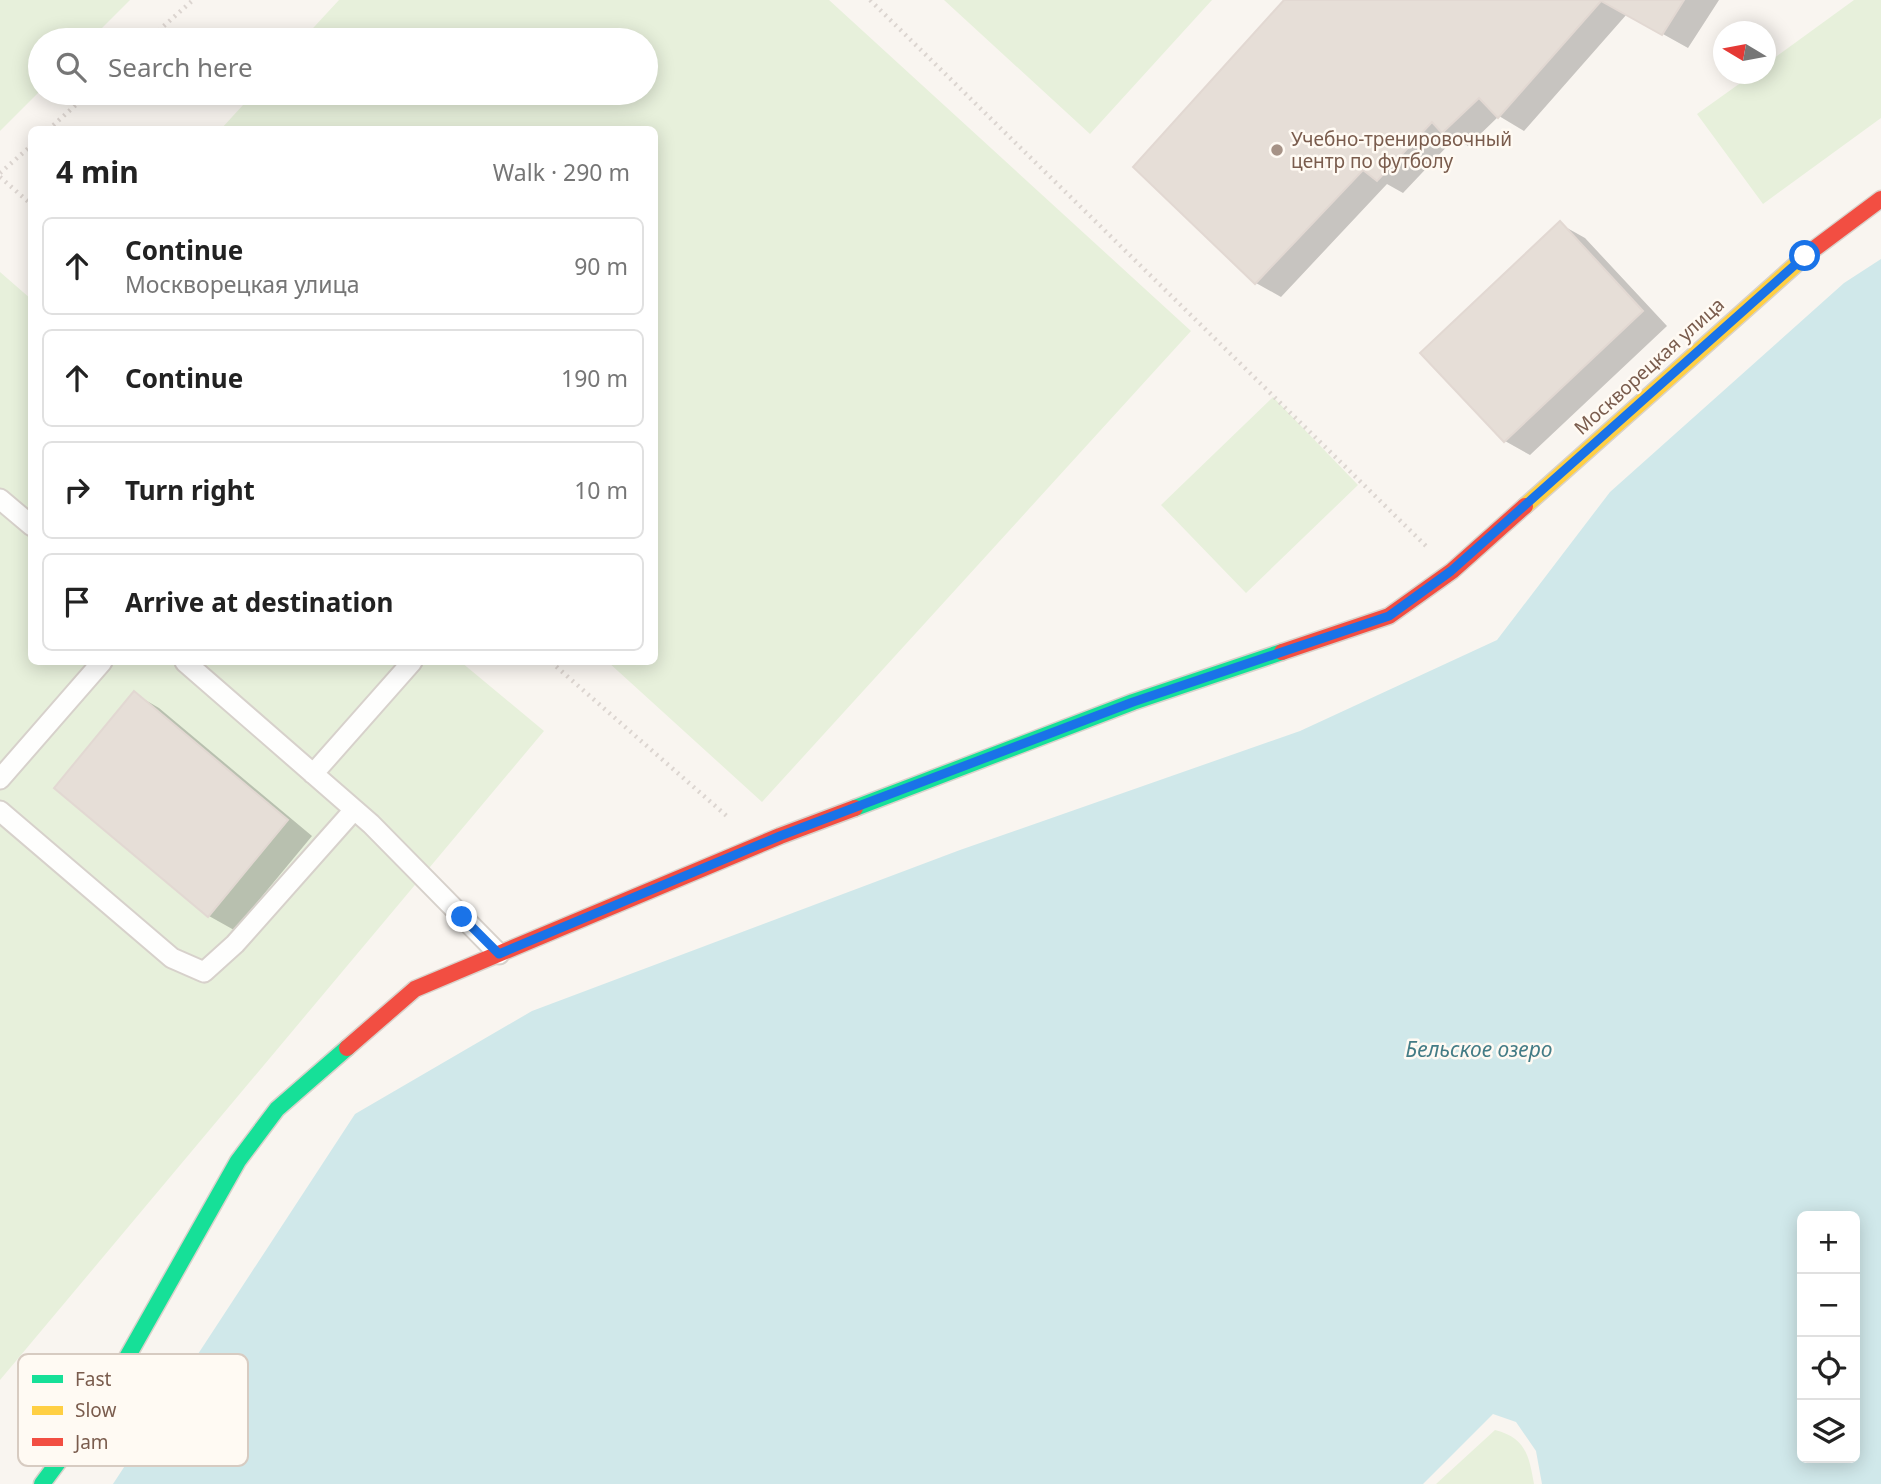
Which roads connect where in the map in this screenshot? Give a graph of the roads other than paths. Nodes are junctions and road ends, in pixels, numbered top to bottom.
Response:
1 (1881, 199) edge
2 (0, 499) edge
3 (28, 523) edge
4 (99, 665) edge
5 (188, 665) edge
6 (409, 665) edge
7 (313, 774) junction
8 (0, 779) edge
9 (354, 810) junction
10 (0, 811) edge
11 (499, 954) junction
12 (129, 1354) edge
13 (55, 1466) edge
14 (42, 1484) edge

1 - 11 street, Москворецкая улица
2 - 3 lane
4 - 8 lane
5 - 7 lane
6 - 7 lane
7 - 9 lane
9 - 10 lane
9 - 11 lane
11 - 12 street, Москворецкая улица
13 - 14 street, Москворецкая улица

